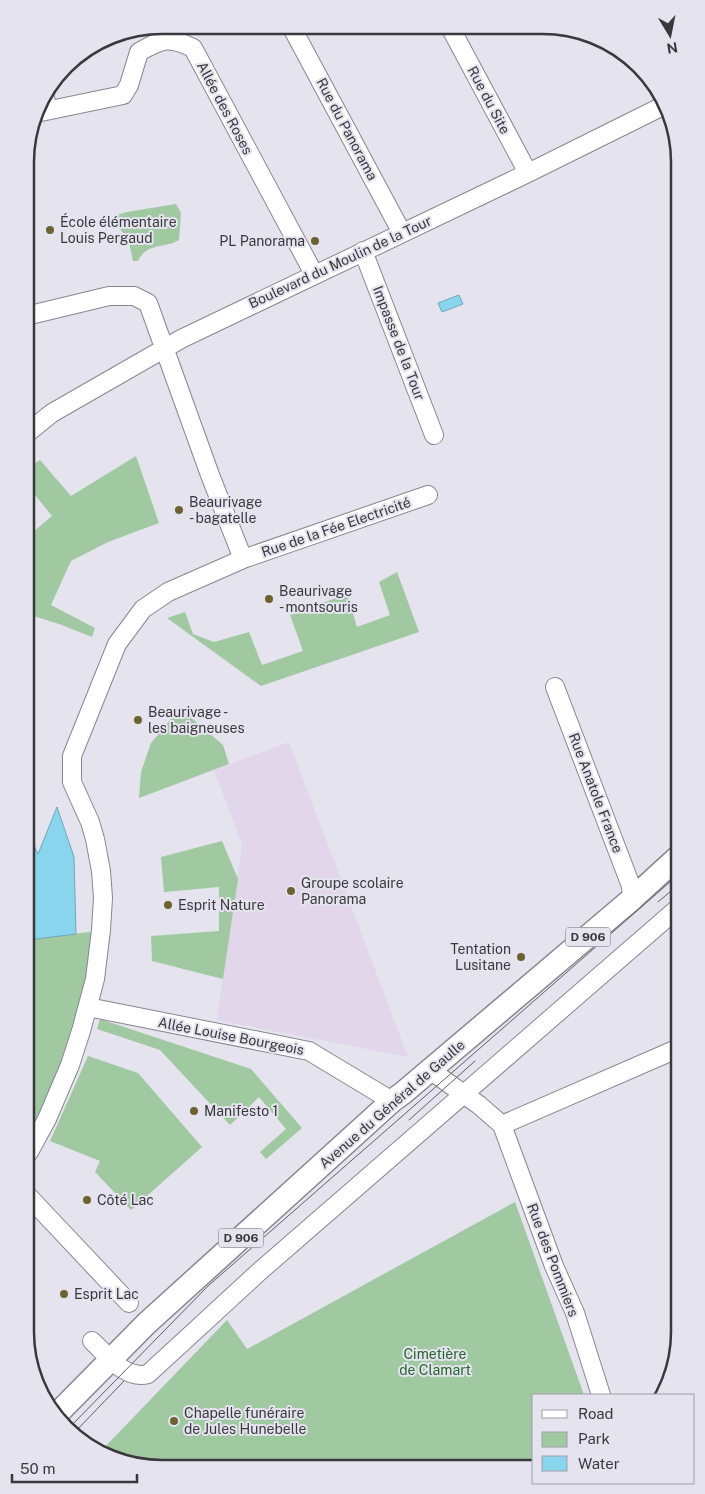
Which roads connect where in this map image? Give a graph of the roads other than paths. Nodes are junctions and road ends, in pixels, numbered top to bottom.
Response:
1 (295, 34) edge
2 (454, 34) edge
3 (46, 106) edge
4 (660, 108) edge
5 (528, 174) junction
6 (402, 233) junction
7 (363, 251) junction
8 (314, 274) junction
9 (34, 314) edge
10 (164, 349) junction
11 (34, 428) edge
12 (434, 435) dead end
13 (428, 495) dead end
14 (243, 559) junction
15 (555, 687) dead end
16 (671, 864) edge
17 (632, 900) junction
18 (671, 914) edge
19 (88, 1007) junction
20 (671, 1051) edge
21 (430, 1070) junction
22 (464, 1095) junction
23 (392, 1101) junction
24 (502, 1125) junction
25 (34, 1143) edge
26 (34, 1202) edge
27 (129, 1303) dead end
28 (92, 1340) dead end
29 (111, 1358) junction
30 (601, 1394) edge
31 (60, 1411) edge

1 - 6 street, Rue du Panorama
2 - 5 street, Rue du Site
3 - 8 street, Allée des Roses
4 - 5 street, Boulevard du Moulin de la Tour
5 - 6 street, Boulevard du Moulin de la Tour
6 - 7 street, Boulevard du Moulin de la Tour
7 - 8 street, Boulevard du Moulin de la Tour
7 - 12 street, Impasse de la Tour
8 - 10 street, Boulevard du Moulin de la Tour
9 - 10 street, Rue de la Fée Electricité
10 - 11 street, Boulevard du Moulin de la Tour
10 - 14 street, Rue de la Fée Electricité
13 - 14 street, Rue de la Fée Electricité
14 - 19 street, Rue de la Fée Electricité
15 - 17 street, Rue Anatole France
16 - 17 main road, Avenue du Général de Gaulle / D 906
17 - 21 main road, Avenue du Général de Gaulle / D 906
18 - 22 street
19 - 23 street, Allée Louise Bourgeois
19 - 25 street, Rue de la Fée Electricité
20 - 24 street
21 - 22 street
21 - 23 main road, Avenue du Général de Gaulle / D 906
22 - 24 street
22 - 29 street
23 - 29 main road, Avenue du Général de Gaulle / D 906
24 - 30 street, Rue des Pommiers
26 - 27 street
28 - 29 street
29 - 31 main road, Avenue du Général de Gaulle / D 906

